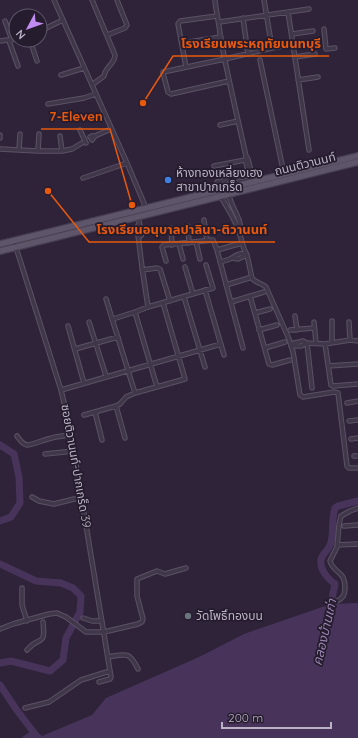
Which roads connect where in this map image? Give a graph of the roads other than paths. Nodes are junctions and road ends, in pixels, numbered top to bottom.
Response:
1 (54, 0) edge
2 (92, 0) edge
3 (117, 0) edge
4 (215, 0) edge
5 (264, 0) edge
6 (309, 9) dead end
7 (288, 12) junction
8 (267, 15) junction
9 (217, 16) junction
10 (243, 18) junction
11 (63, 20) junction
12 (5, 21) dead end
13 (219, 22) junction
14 (48, 27) edge
15 (8, 29) edge
16 (324, 29) dead end
17 (313, 31) dead end
18 (292, 34) junction
19 (107, 35) junction
20 (221, 36) junction
21 (182, 43) junction
22 (293, 44) junction
23 (14, 48) edge
24 (33, 48) edge
25 (272, 48) junction
26 (335, 48) dead end
27 (248, 54) junction
28 (315, 54) dead end
29 (295, 56) junction
30 (224, 60) junction
31 (260, 60) dead end
32 (37, 61) dead end
33 (18, 66) dead end
34 (186, 67) junction
35 (84, 68) junction
36 (61, 75) dead end
37 (318, 77) dead end
38 (298, 80) junction
39 (229, 81) junction
40 (92, 85) junction
41 (96, 94) junction
42 (48, 104) dead end
43 (238, 121) junction
44 (220, 125) dead end
45 (111, 129) junction
46 (80, 130) dead end
47 (20, 134) dead end
48 (39, 134) dead end
49 (60, 136) dead end
50 (88, 140) junction
51 (0, 149) edge
52 (19, 150) junction
53 (309, 150) dead end
54 (38, 151) junction
55 (62, 152) junction
56 (358, 156) edge
57 (245, 158) junction
58 (358, 162) edge
59 (127, 164) junction
60 (214, 166) dead end
61 (303, 169) junction
62 (284, 174) junction
63 (304, 176) junction
64 (251, 177) junction
65 (83, 178) dead end
66 (217, 182) dead end
67 (229, 195) junction
68 (221, 197) junction
69 (146, 208) junction
70 (138, 217) junction
71 (204, 220) dead end
72 (188, 226) dead end
73 (171, 228) dead end
74 (240, 234) junction
75 (207, 240) junction
76 (14, 241) junction
77 (196, 242) junction
78 (189, 243) junction
79 (242, 243) junction
80 (0, 244) edge
81 (179, 244) junction
82 (172, 245) junction
83 (15, 247) junction
84 (217, 250) junction
85 (0, 251) edge
86 (246, 255) junction
87 (200, 258) dead end
88 (183, 259) dead end
89 (166, 261) dead end
90 (220, 262) junction
91 (206, 265) dead end
92 (184, 266) dead end
93 (142, 270) junction
94 (249, 278) dead end
95 (226, 285) junction
96 (205, 290) junction
97 (264, 292) dead end
98 (193, 294) junction
99 (250, 296) junction
100 (184, 297) junction
101 (106, 299) dead end
102 (170, 301) junction
103 (231, 302) junction
104 (163, 303) junction
105 (148, 307) junction
106 (270, 309) dead end
107 (135, 312) junction
108 (255, 313) junction
109 (295, 316) dead end
110 (113, 319) junction
111 (332, 321) dead end
112 (89, 322) dead end
113 (314, 322) dead end
114 (349, 322) dead end
115 (277, 325) dead end
116 (68, 326) dead end
117 (314, 328) junction
118 (260, 330) junction
119 (290, 330) dead end
120 (297, 330) junction
121 (118, 337) junction
122 (350, 340) junction
123 (358, 341) edge
124 (285, 342) dead end
125 (307, 343) junction
126 (316, 343) junction
127 (332, 343) junction
128 (96, 344) junction
129 (221, 344) junction
130 (325, 344) junction
131 (291, 346) junction
132 (243, 348) dead end
133 (265, 348) junction
134 (75, 349) junction
135 (200, 350) junction
136 (224, 355) dead end
137 (179, 357) junction
138 (290, 360) dead end
139 (358, 364) edge
140 (150, 365) junction
141 (328, 366) junction
142 (205, 367) dead end
143 (128, 370) junction
144 (106, 376) junction
145 (84, 383) junction
146 (358, 384) edge
147 (157, 387) junction
148 (312, 388) dead end
149 (61, 390) junction
150 (135, 394) junction
151 (358, 401) edge
152 (347, 403) dead end
153 (116, 406) junction
154 (94, 412) junction
155 (84, 415) dead end
156 (358, 420) edge
157 (350, 421) dead end
158 (71, 435) junction
159 (17, 436) dead end
160 (125, 438) dead end
161 (358, 438) edge
162 (351, 439) dead end
163 (102, 440) dead end
164 (74, 451) junction
165 (45, 454) dead end
166 (358, 468) edge
167 (32, 497) dead end
168 (82, 499) junction
169 (358, 508) edge
170 (358, 525) edge
171 (344, 526) dead end
172 (358, 544) edge
173 (338, 545) junction
174 (186, 568) dead end
175 (22, 590) dead end
176 (337, 601) dead end
177 (83, 618) dead end
178 (42, 620) junction
179 (27, 621) junction
180 (102, 621) junction
181 (0, 629) edge
182 (104, 632) junction
183 (27, 650) dead end
184 (108, 656) junction
185 (138, 669) dead end
186 (110, 671) junction
187 (99, 682) dead end
188 (25, 708) dead end

1 - 11 street
2 - 19 street
3 - 19 street
4 - 9 street
5 - 8 street
6 - 7 street
7 - 8 street
7 - 18 street
8 - 10 street
8 - 25 street
9 - 13 street
9 - 21 street
10 - 13 street
10 - 27 street
11 - 14 street
11 - 35 street
12 - 15 street
13 - 20 street
16 - 26 street
17 - 18 street
18 - 22 street
19 - 40 street
20 - 21 street
20 - 30 street
21 - 34 street
22 - 25 street
22 - 29 street
23 - 33 street
24 - 32 street
25 - 27 street
27 - 30 street
28 - 29 street
29 - 38 street
30 - 34 street
30 - 39 street
31 - 62 street
34 - 39 street
35 - 36 street
35 - 40 street
37 - 38 street
38 - 53 street
39 - 43 street
40 - 41 street
41 - 42 street
41 - 45 street
43 - 44 street
43 - 57 street
45 - 50 street
45 - 59 street
46 - 50 street
47 - 52 street
48 - 54 street
49 - 55 street
50 - 55 street
51 - 52 street
52 - 54 street
54 - 55 street
56 - 61 main road, ถนนติวานนท์
57 - 60 street
57 - 64 street
58 - 63 main road, ถนนติวานนท์
59 - 65 street
59 - 69 street
61 - 62 main road, ถนนติวานนท์
61 - 63 main road
62 - 64 main road, ถนนติวานนท์
63 - 67 main road, ถนนติวานนท์
64 - 66 street
64 - 69 main road, ถนนติวานนท์
67 - 68 main road, ถนนติวานนท์
67 - 74 street
68 - 70 main road, ถนนติวานนท์
68 - 74 street
69 - 76 main road, ถนนติวานนท์
70 - 83 main road, ถนนติวานนท์
70 - 93 street
71 - 75 street
72 - 78 street
73 - 82 street
74 - 79 street
75 - 77 street
75 - 84 street
76 - 80 main road, ถนนติวานนท์
76 - 83 street, ซอยติวานนท์-ปากเกร็ด 39
77 - 78 street
77 - 87 street
78 - 81 street
79 - 84 street
79 - 86 street
81 - 82 street
81 - 88 street
82 - 89 street
83 - 85 main road, ถนนติวานนท์
83 - 149 street, ซอยติวานนท์-ปากเกร็ด 39
84 - 90 street
86 - 90 street
86 - 131 street
90 - 95 street
91 - 96 street
92 - 98 street
93 - 102 street
93 - 105 street
94 - 95 street
95 - 103 street
96 - 98 street
96 - 129 street
97 - 99 street
98 - 100 street
99 - 103 street
99 - 108 street
100 - 102 street
100 - 135 street
101 - 110 street
102 - 104 street
103 - 132 street
104 - 105 street
104 - 137 street
105 - 107 street
106 - 108 street
107 - 110 street
107 - 140 street
108 - 118 street
109 - 120 street
110 - 121 street
111 - 127 street
112 - 128 street
113 - 117 street
114 - 122 street
115 - 118 street
116 - 134 street
117 - 120 street
117 - 126 street
118 - 133 street
119 - 120 street
121 - 128 street
121 - 143 street
122 - 123 street
122 - 127 street
124 - 133 street
125 - 126 street
125 - 131 street
125 - 148 street
126 - 130 street
127 - 130 street
128 - 134 street
128 - 144 street
129 - 135 street
129 - 136 street
130 - 141 street
131 - 166 street
133 - 138 street
134 - 145 street
135 - 137 street
135 - 142 street
137 - 140 street
137 - 147 street
139 - 141 street
140 - 143 street
140 - 147 street
141 - 146 street
143 - 144 street
143 - 150 street
144 - 145 street
145 - 149 street
147 - 150 street
149 - 158 street, ซอยติวานนท์-ปากเกร็ด 39
150 - 153 street
151 - 152 street
153 - 154 street
153 - 160 street
154 - 155 street
154 - 163 street
156 - 157 street
158 - 159 street
158 - 164 street, ซอยติวานนท์-ปากเกร็ด 39
161 - 162 street
164 - 165 street
164 - 168 street, ซอยติวานนท์-ปากเกร็ด 39
167 - 168 street
168 - 180 street, ซอยติวานนท์-ปากเกร็ด 39
169 - 173 street
170 - 171 street
172 - 173 street
173 - 176 street
174 - 182 street
175 - 179 street
177 - 180 street
178 - 179 street
178 - 182 street
178 - 183 street
179 - 181 street
180 - 182 street, ซอยติวานนท์-ปากเกร็ด 39
182 - 184 street, ซอยติวานนท์-ปากเกร็ด 39
184 - 185 street
184 - 186 street, ซอยติวานนท์-ปากเกร็ด 39
186 - 187 street
186 - 188 street

